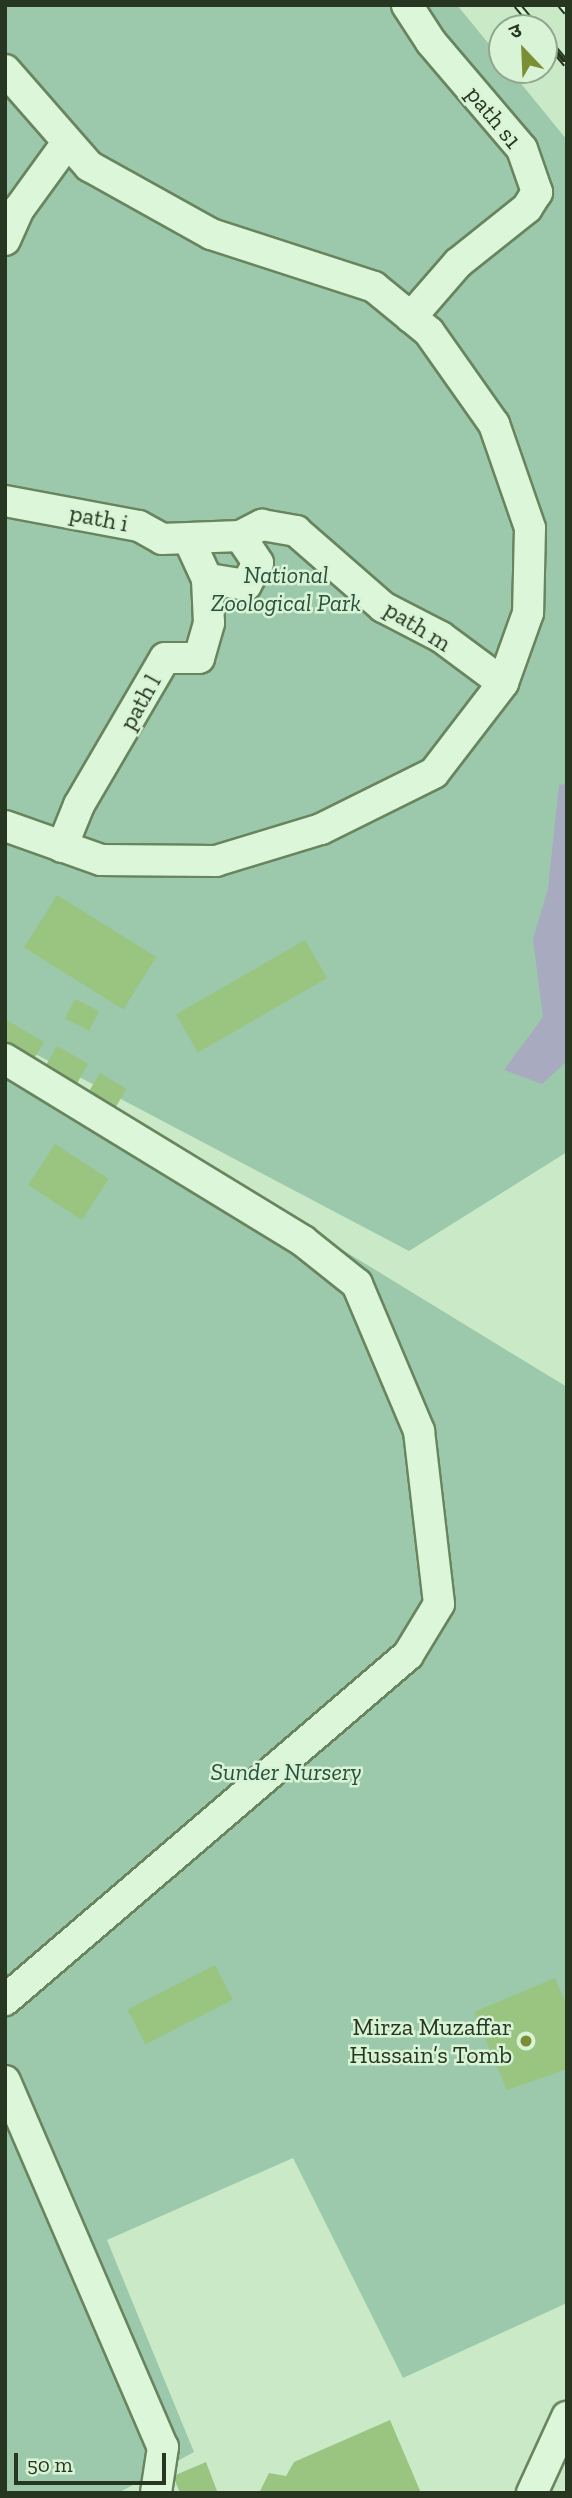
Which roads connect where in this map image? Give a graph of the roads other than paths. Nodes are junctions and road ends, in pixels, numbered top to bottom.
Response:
1 (407, 5) edge
2 (5, 70) edge
3 (67, 143) junction
4 (5, 240) edge
5 (411, 317) junction
6 (5, 501) edge
7 (296, 531) junction
8 (240, 536) junction
9 (190, 542) junction
10 (258, 562) junction
11 (207, 579) junction
12 (503, 683) junction
13 (5, 827) edge
14 (62, 847) junction
15 (5, 1059) edge
16 (5, 2000) edge
17 (5, 2081) edge
18 (567, 2417) edge
19 (156, 2493) edge
20 (532, 2493) edge

1 - 5 street, path s1
2 - 3 street
3 - 4 street
3 - 5 street
5 - 12 street
6 - 9 street, path i
7 - 8 street, path i
7 - 10 street
7 - 12 street, path m
8 - 9 street, path i
8 - 10 street
9 - 11 street
10 - 11 street
11 - 14 street, path l
12 - 14 street
13 - 14 street
15 - 16 street
17 - 19 street
18 - 20 street

